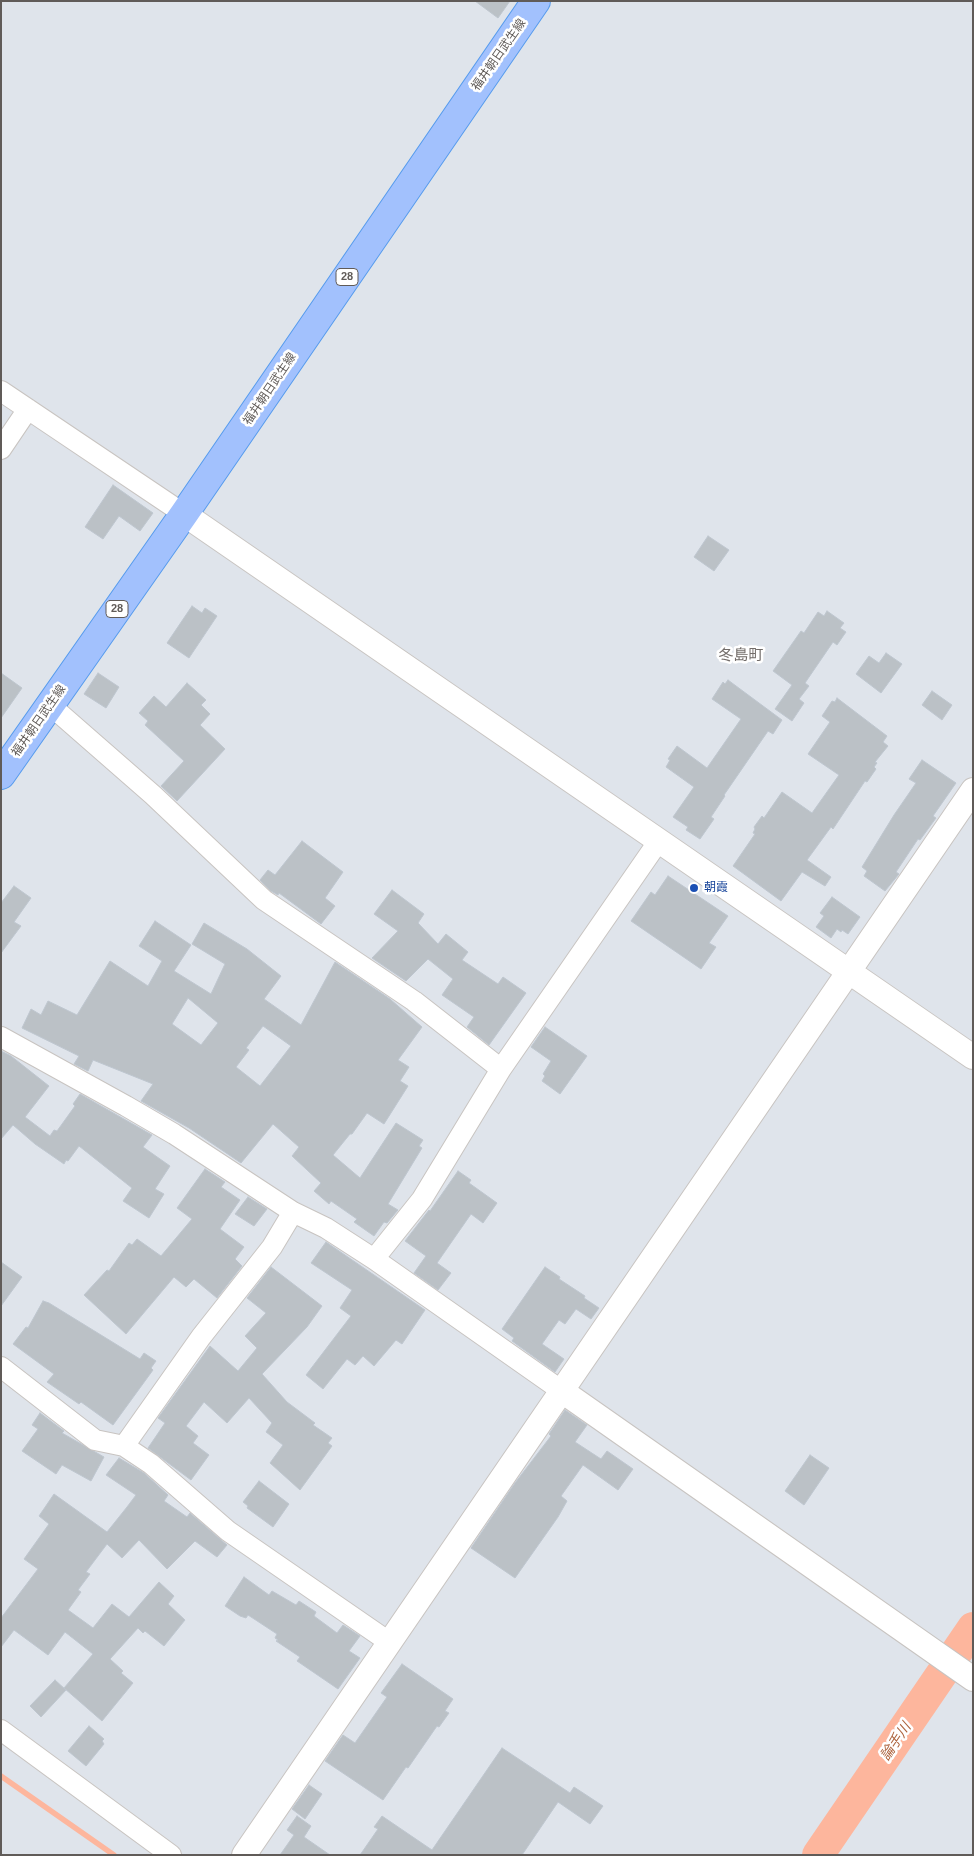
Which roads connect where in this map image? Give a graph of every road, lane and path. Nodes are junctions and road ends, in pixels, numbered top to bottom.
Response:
1 (536, 1) edge
2 (1, 391) edge
3 (28, 409) junction
4 (1, 449) edge
5 (184, 514) junction
6 (50, 705) junction
7 (1, 775) edge
8 (973, 790) edge
9 (658, 842) junction
10 (847, 972) junction
11 (1, 1037) edge
12 (973, 1057) edge
13 (501, 1069) junction
14 (293, 1212) junction
15 (374, 1259) junction
16 (1, 1367) edge
17 (562, 1391) junction
18 (124, 1446) junction
19 (389, 1642) junction
20 (957, 1668) edge
21 (1, 1730) edge
22 (171, 1855) edge
23 (244, 1855) edge

1 - 5 main road, 福井朝日武生線 / 28
2 - 3 street
3 - 4 street
3 - 5 street
5 - 6 main road, 福井朝日武生線 / 28
5 - 9 street
6 - 7 main road, 福井朝日武生線 / 28
6 - 13 street
8 - 10 street
9 - 10 street
9 - 13 street
10 - 12 street
10 - 17 street
11 - 14 street
13 - 15 street
14 - 15 street
14 - 18 street
15 - 17 street
16 - 18 street
17 - 19 street
17 - 20 street
18 - 19 street
19 - 23 street
21 - 22 street

